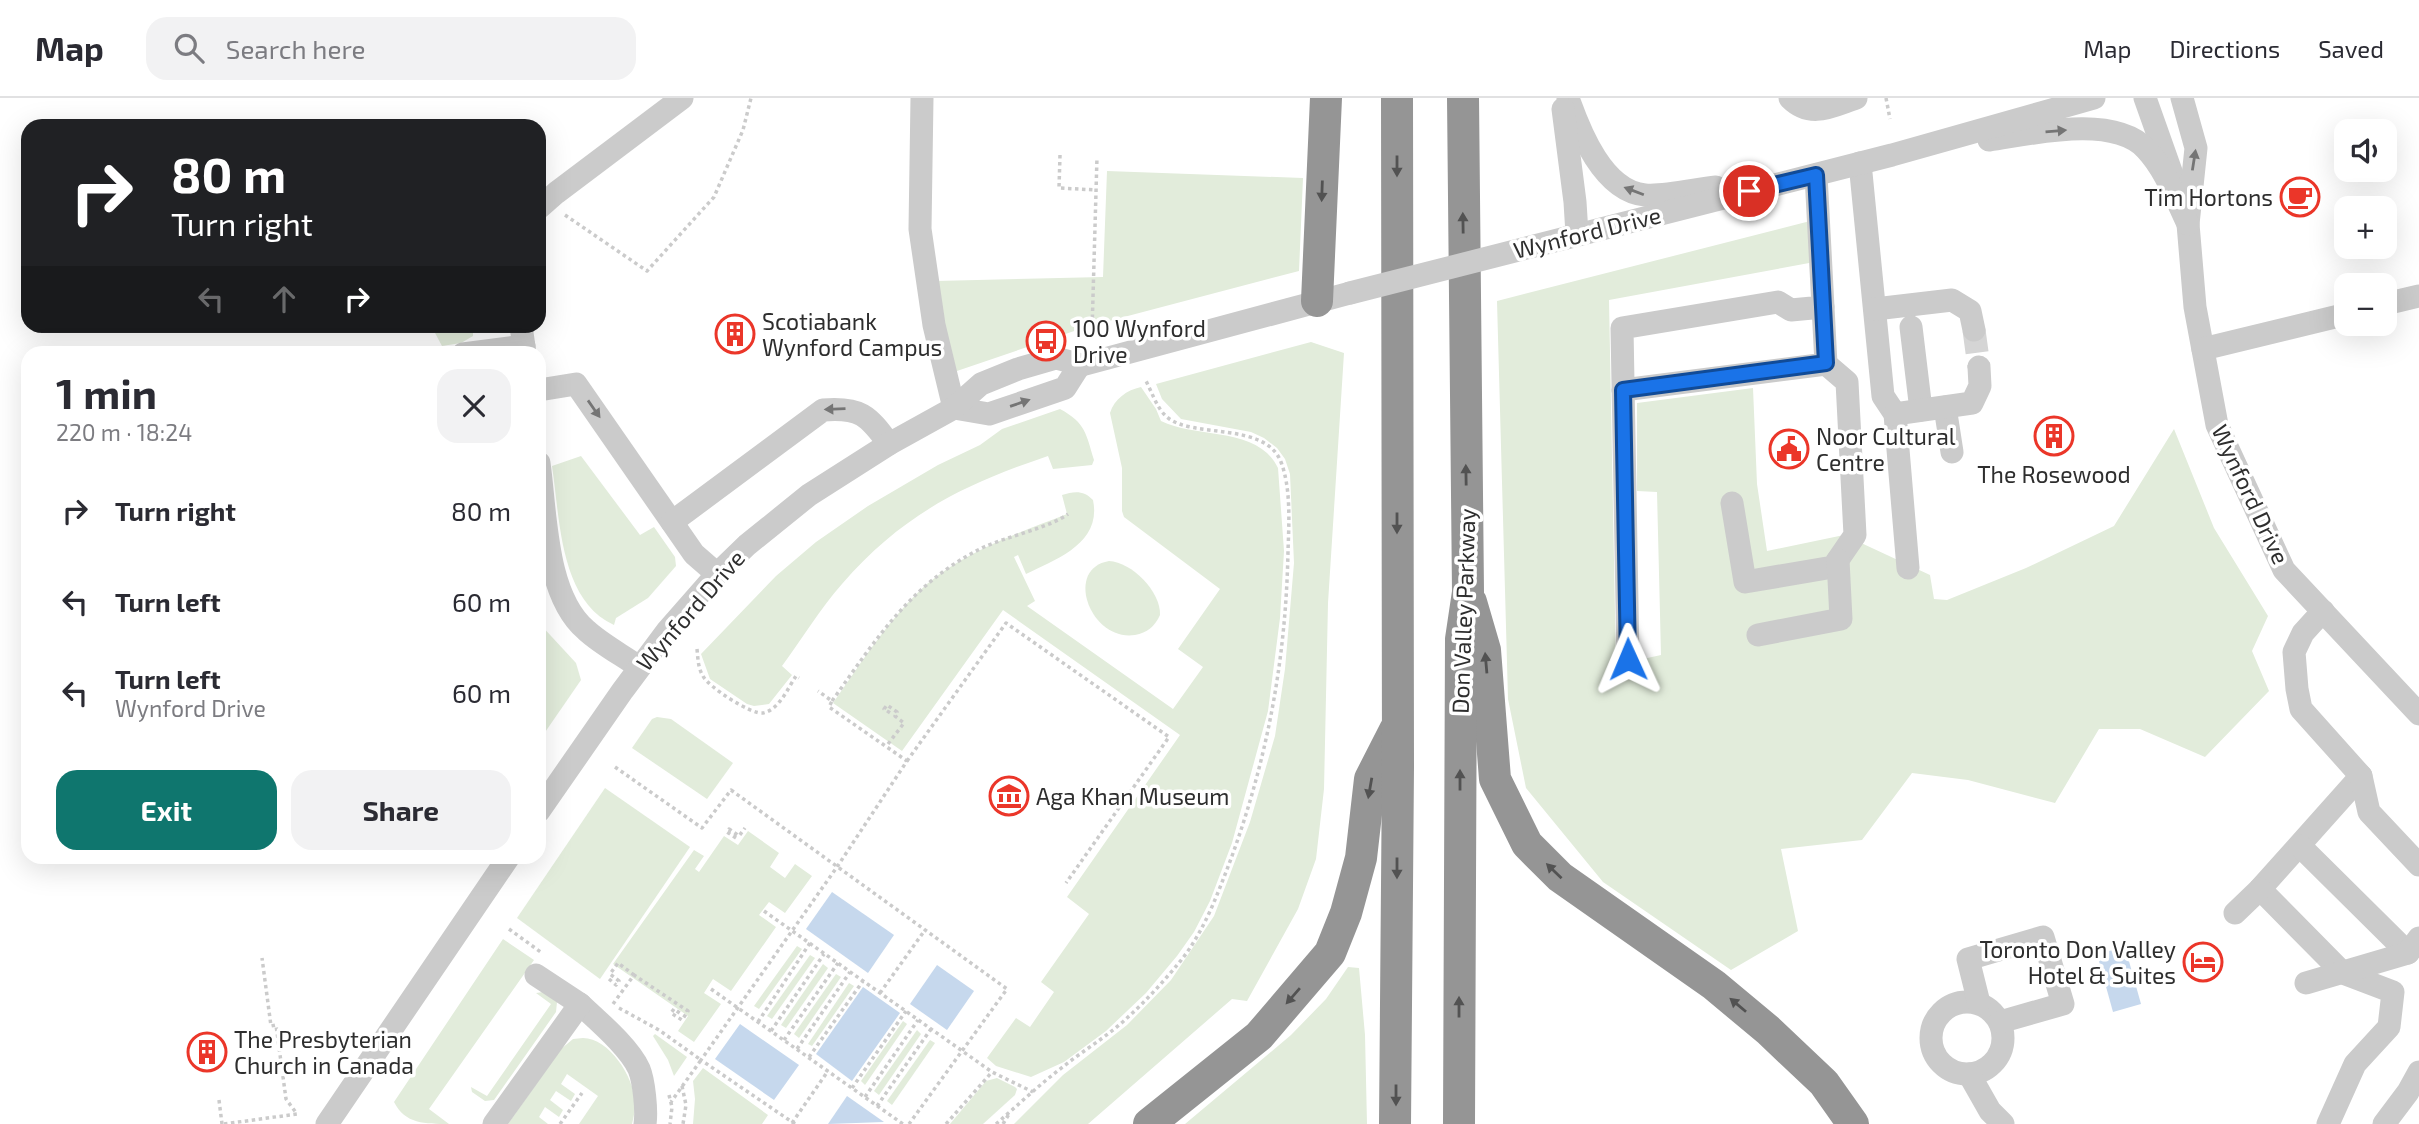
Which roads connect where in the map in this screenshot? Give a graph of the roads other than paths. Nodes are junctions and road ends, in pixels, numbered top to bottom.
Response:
1 (682, 98) edge
2 (922, 98) edge
3 (1326, 98) edge
4 (1397, 98) edge
5 (1463, 98) edge
6 (1562, 98) edge
7 (1568, 98) edge
8 (1790, 98) edge
9 (1856, 98) edge
10 (2094, 98) edge
11 (2146, 98) edge
12 (2182, 98) edge
13 (1892, 155) junction
14 (1860, 163) junction
15 (1807, 177) junction
16 (546, 202) edge
17 (2188, 224) junction
18 (1571, 236) junction
19 (2419, 296) edge
20 (1317, 301) junction
21 (2397, 301) edge
22 (1823, 307) junction
23 (1875, 309) junction
24 (2334, 317) edge
25 (1911, 327) dead end
26 (1974, 330) tunnel mouth
27 (523, 342) edge
28 (503, 346) edge
29 (2203, 349) junction
30 (1826, 363) junction
31 (1079, 366) junction
32 (1979, 367) tunnel mouth
33 (546, 389) edge
34 (1623, 390) junction
35 (1945, 407) junction
36 (954, 408) junction
37 (1921, 410) junction
38 (1895, 414) junction
39 (889, 443) junction
40 (1952, 452) dead end
41 (1732, 503) dead end
42 (546, 516) edge
43 (672, 522) junction
44 (1838, 560) junction
45 (1908, 568) dead end
46 (717, 574) junction
47 (1468, 593) junction
48 (2323, 611) junction
49 (1758, 635) dead end
50 (1628, 659) dead end
51 (639, 667) junction
52 (2419, 714) edge
53 (1398, 726) junction
54 (2361, 776) junction
55 (546, 801) edge
56 (2300, 846) junction
57 (504, 864) edge
58 (2419, 865) edge
59 (2260, 889) junction
60 (2235, 913) dead end
61 (2413, 945) edge
62 (2343, 973) junction
63 (536, 975) dead end
64 (2306, 983) dead end
65 (1979, 1003) junction
66 (580, 1004) junction
67 (2000, 1022) junction
68 (1768, 1030) junction
69 (2419, 1072) edge
70 (1969, 1074) junction
71 (336, 1121) edge
72 (494, 1124) edge
73 (645, 1124) edge
74 (1149, 1124) edge
75 (1395, 1124) edge
76 (1459, 1124) edge
77 (1825, 1124) edge
78 (1853, 1124) edge
79 (2003, 1124) edge
80 (2328, 1124) edge
81 (2384, 1124) edge

1 - 16 street
2 - 36 street
3 -> 20 highway
4 -> 53 highway
47 -> 5 highway, Don Valley Parkway
6 - 18 street
15 -> 7 street
8 - 9 street
10 - 13 street, Wynford Drive
11 - 17 street, Wynford Drive
17 -> 12 street, Wynford Drive
13 - 14 street, Wynford Drive
13 -> 17 street
14 - 15 street, Wynford Drive
14 - 23 street
15 - 18 street, Wynford Drive
15 - 22 street
17 - 29 street, Wynford Drive
18 - 20 street, Wynford Drive, bridge
19 - 21 street
20 - 31 street, Wynford Drive
22 - 30 street
22 - 34 street
23 - 26 street
23 - 38 street
24 - 29 street
25 - 37 street
27 - 28 street
29 - 48 street, Wynford Drive
30 - 34 street
30 - 44 street
31 - 36 street, Wynford Drive
36 -> 31 street
32 - 35 street
33 -> 43 street
34 - 50 street
35 - 37 street
35 - 40 street
36 - 39 street, Wynford Drive
37 - 38 street
38 - 45 street
39 -> 43 street
39 - 46 street, Wynford Drive
41 - 44 street
42 - 51 street
43 - 46 street
44 - 49 street
46 - 51 street, Wynford Drive
68 -> 47 highway
76 -> 47 highway, Don Valley Parkway
48 - 52 street, Wynford Drive
48 - 54 street
51 - 55 street, Wynford Drive
53 -> 74 highway
53 -> 75 highway
54 - 56 street
54 - 58 street
56 - 59 street
56 - 61 street
57 - 71 street
59 - 60 street
59 - 62 street
61 - 62 street
62 - 64 street
62 - 80 street
63 - 66 street
65 - 67 street
65 - 67 street
65 - 70 street
66 - 72 street
66 - 73 street
67 - 70 street
68 - 77 highway
68 - 78 highway
69 - 81 street
70 - 79 street

